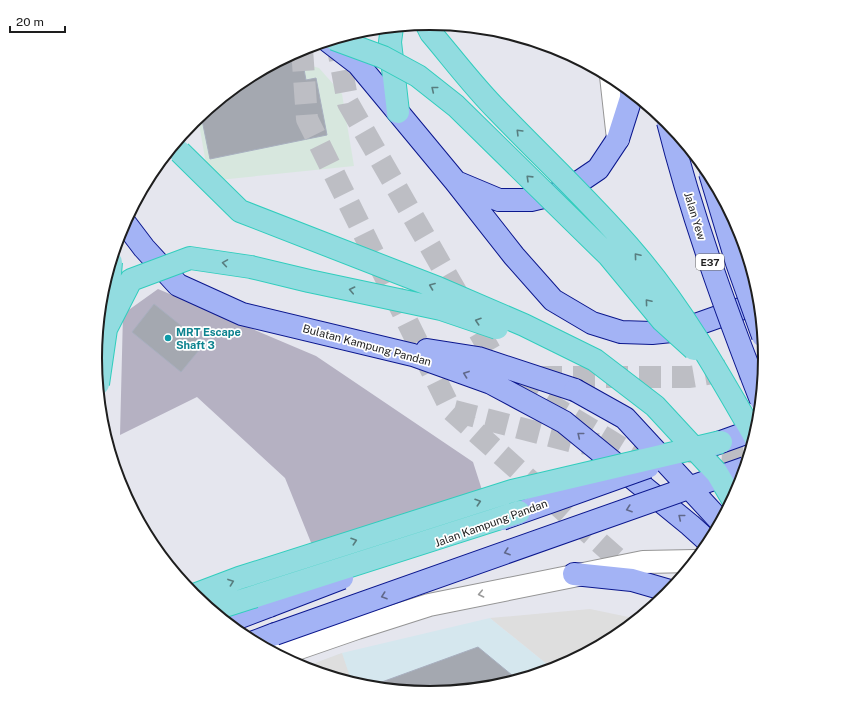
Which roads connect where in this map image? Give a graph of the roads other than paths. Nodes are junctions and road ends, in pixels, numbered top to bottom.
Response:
1 (431, 30) edge
2 (391, 33) edge
3 (342, 42) edge
4 (333, 45) edge
5 (612, 84) edge
6 (631, 99) edge
7 (398, 112) junction
8 (672, 137) edge
9 (618, 139) junction
10 (178, 149) edge
11 (455, 181) junction
12 (718, 200) edge
13 (129, 229) edge
14 (107, 304) edge
15 (754, 304) edge
16 (756, 317) edge
17 (323, 334) junction
18 (103, 346) edge
19 (102, 355) edge
20 (595, 360) junction
21 (716, 368) junction
22 (757, 390) edge
23 (750, 429) edge
24 (750, 432) edge
25 (721, 442) junction
26 (739, 470) edge
27 (730, 493) edge
28 (519, 512) junction
29 (717, 518) edge
30 (704, 538) edge
31 (688, 561) edge
32 (574, 574) junction
33 (663, 589) edge
34 (201, 592) edge
35 (218, 608) edge
36 (233, 620) edge
37 (261, 639) edge
38 (286, 653) edge

21 -> 1 highway, bridge
2 - 7 highway
21 -> 3 highway, bridge
4 - 7 main road
5 - 9 street
6 - 9 main road
7 - 11 main road
8 - 22 main road, Jalan Yew / E37, bridge
9 - 11 main road
20 -> 10 highway, bridge
11 - 15 main road
12 - 16 main road, E37, bridge
13 - 17 main road, Bulatan Kampung Pandan
14 - 18 highway, bridge
17 - 29 main road, bridge
30 -> 17 main road, Bulatan Kampung Pandan
20 -> 19 highway, bridge
20 - 27 highway, bridge
21 - 23 highway, bridge
24 - 25 main road, Jalan Kampung Pandan, bridge
25 - 28 main road, Jalan Kampung Pandan, bridge
34 -> 25 highway, bridge
26 -> 37 main road, bridge
28 - 35 highway, bridge
28 - 36 main road, Jalan Kampung Pandan, bridge
31 - 32 street
32 - 33 main road
32 -> 38 street

